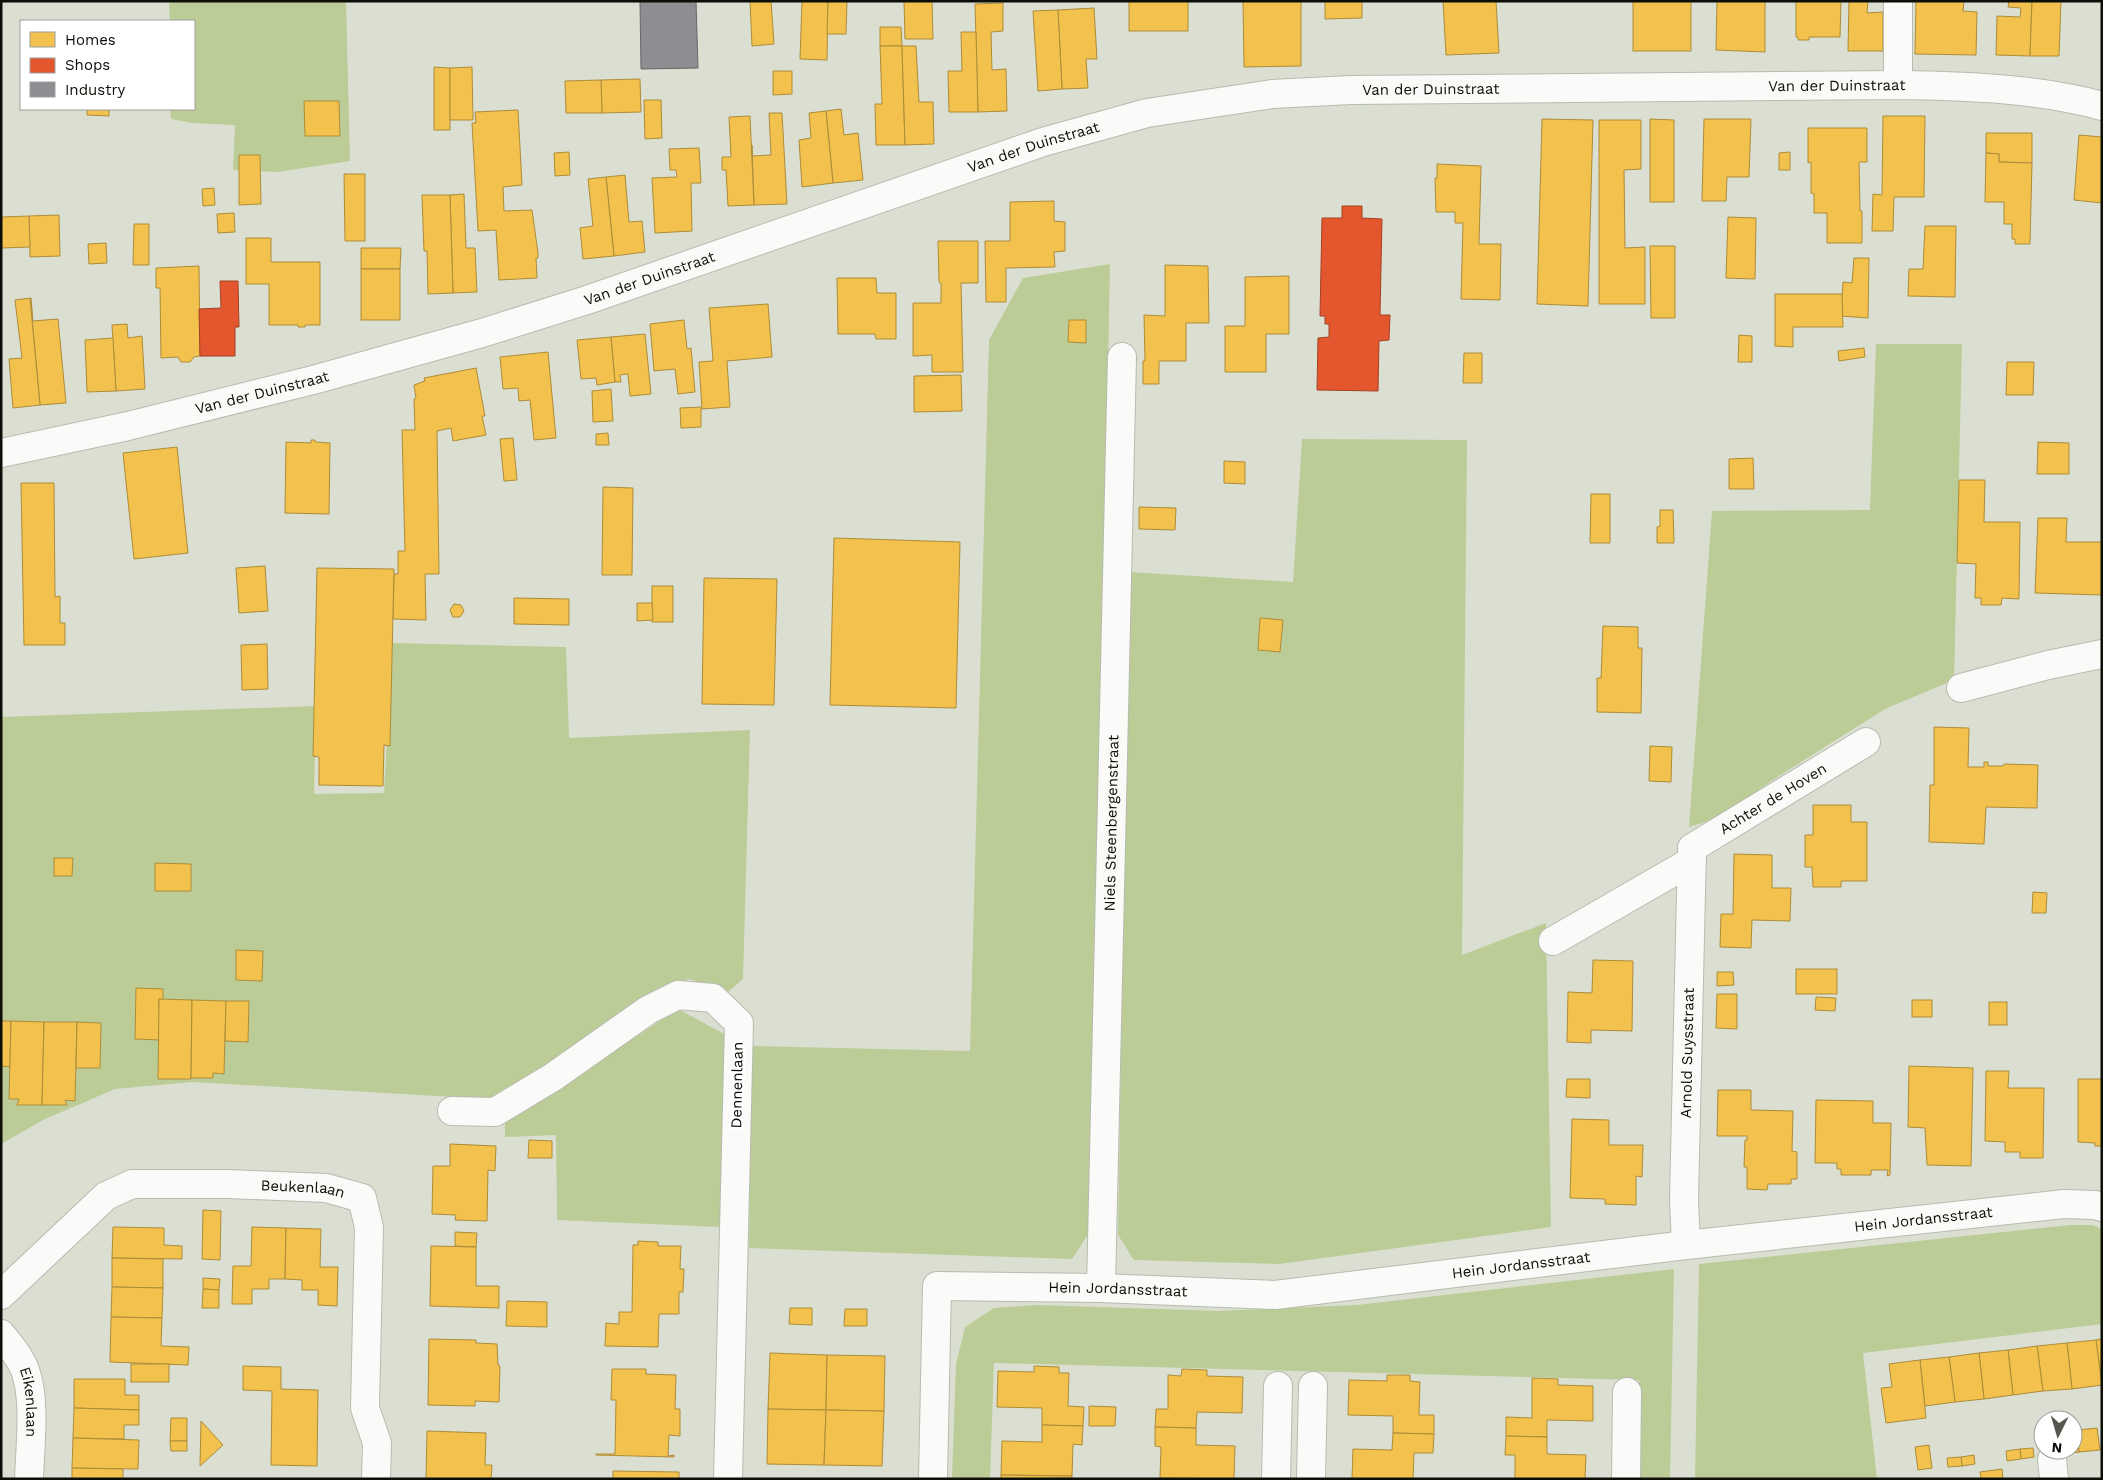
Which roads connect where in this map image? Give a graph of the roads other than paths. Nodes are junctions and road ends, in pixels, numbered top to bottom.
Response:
1 (1898, 1) edge
2 (1898, 85) junction
3 (2102, 106) edge
4 (1122, 357) dead end
5 (1, 453) edge
6 (2102, 654) edge
7 (1961, 688) dead end
8 (1866, 742) dead end
9 (1692, 861) junction
10 (1553, 941) dead end
11 (452, 1111) dead end
12 (2102, 1207) edge
13 (1686, 1244) junction
14 (1101, 1288) junction
15 (1, 1294) edge
16 (1, 1334) edge
17 (1278, 1386) dead end
18 (1313, 1386) dead end
19 (1627, 1392) dead end
20 (29, 1479) edge
21 (376, 1479) edge
22 (728, 1479) edge
23 (933, 1479) edge
24 (1276, 1479) edge
25 (1311, 1479) edge
26 (1626, 1479) edge

1 - 2 street
2 - 3 street, Van der Duinstraat
2 - 5 street, Van der Duinstraat
4 - 14 street, Niels Steenbergenstraat
6 - 7 street
8 - 9 street, Achter de Hoven
9 - 10 street
9 - 13 street, Arnold Suysstraat
11 - 22 street, Dennenlaan
12 - 13 street, Hein Jordansstraat
13 - 14 street, Hein Jordansstraat
14 - 23 street, Hein Jordansstraat
15 - 21 street, Beukenlaan
16 - 20 street, Eikenlaan
17 - 24 street
18 - 25 street
19 - 26 street

